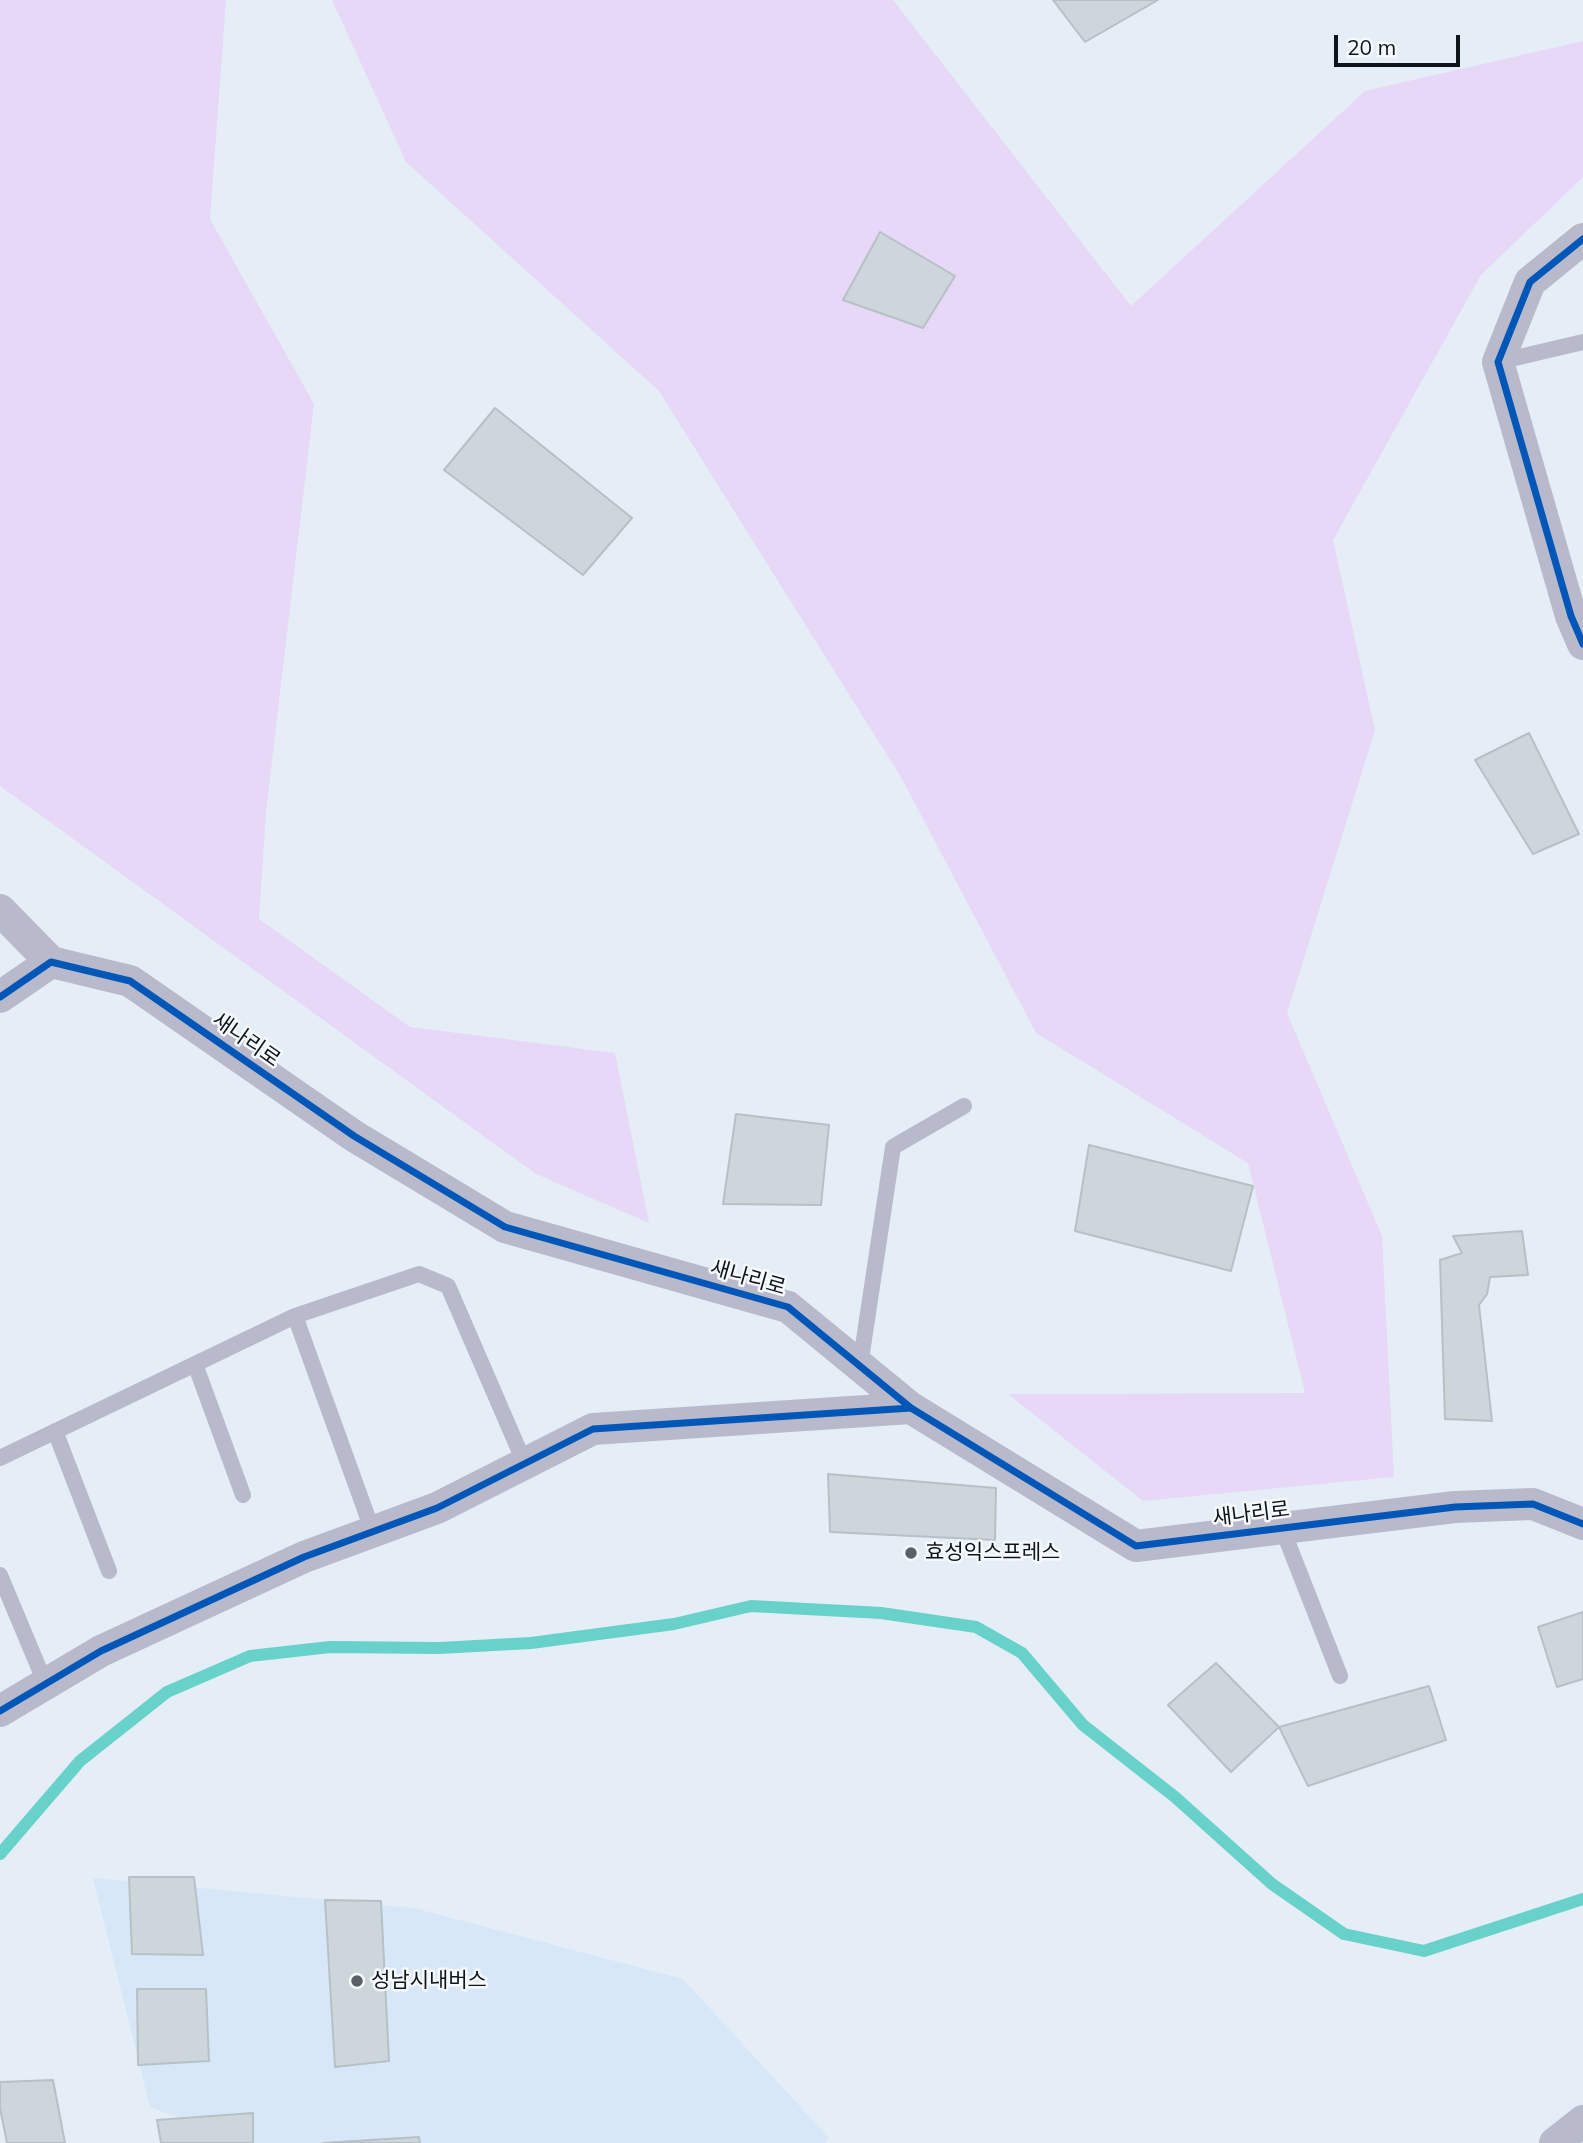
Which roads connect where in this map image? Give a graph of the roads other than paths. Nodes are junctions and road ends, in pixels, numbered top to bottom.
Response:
1 (1583, 239) edge
2 (1583, 342) edge
3 (1498, 362) junction
4 (1583, 644) edge
5 (0, 910) edge
6 (51, 961) junction
7 (0, 997) edge
8 (964, 1106) dead end
9 (295, 1316) junction
10 (195, 1364) junction
11 (860, 1366) junction
12 (911, 1408) junction
13 (55, 1432) junction
14 (0, 1458) edge
15 (524, 1464) junction
16 (243, 1495) dead end
17 (1583, 1524) edge
18 (1282, 1528) junction
19 (373, 1532) junction
20 (109, 1571) dead end
21 (0, 1575) edge
22 (1340, 1676) dead end
23 (46, 1685) junction
24 (0, 1711) edge
25 (1583, 2122) edge
26 (1555, 2143) edge

1 - 3 street
2 - 3 lane
3 - 4 street
5 - 6 street
6 - 7 street
6 - 11 street, 새나리로
8 - 11 lane
9 - 10 lane
9 - 15 lane
9 - 19 lane
10 - 13 lane
10 - 16 lane
11 - 12 street, 새나리로
12 - 15 street
12 - 18 street, 새나리로
13 - 14 lane
13 - 20 lane
15 - 19 street
17 - 18 street, 새나리로
18 - 22 lane
19 - 23 street
21 - 23 lane
23 - 24 street
25 - 26 street

